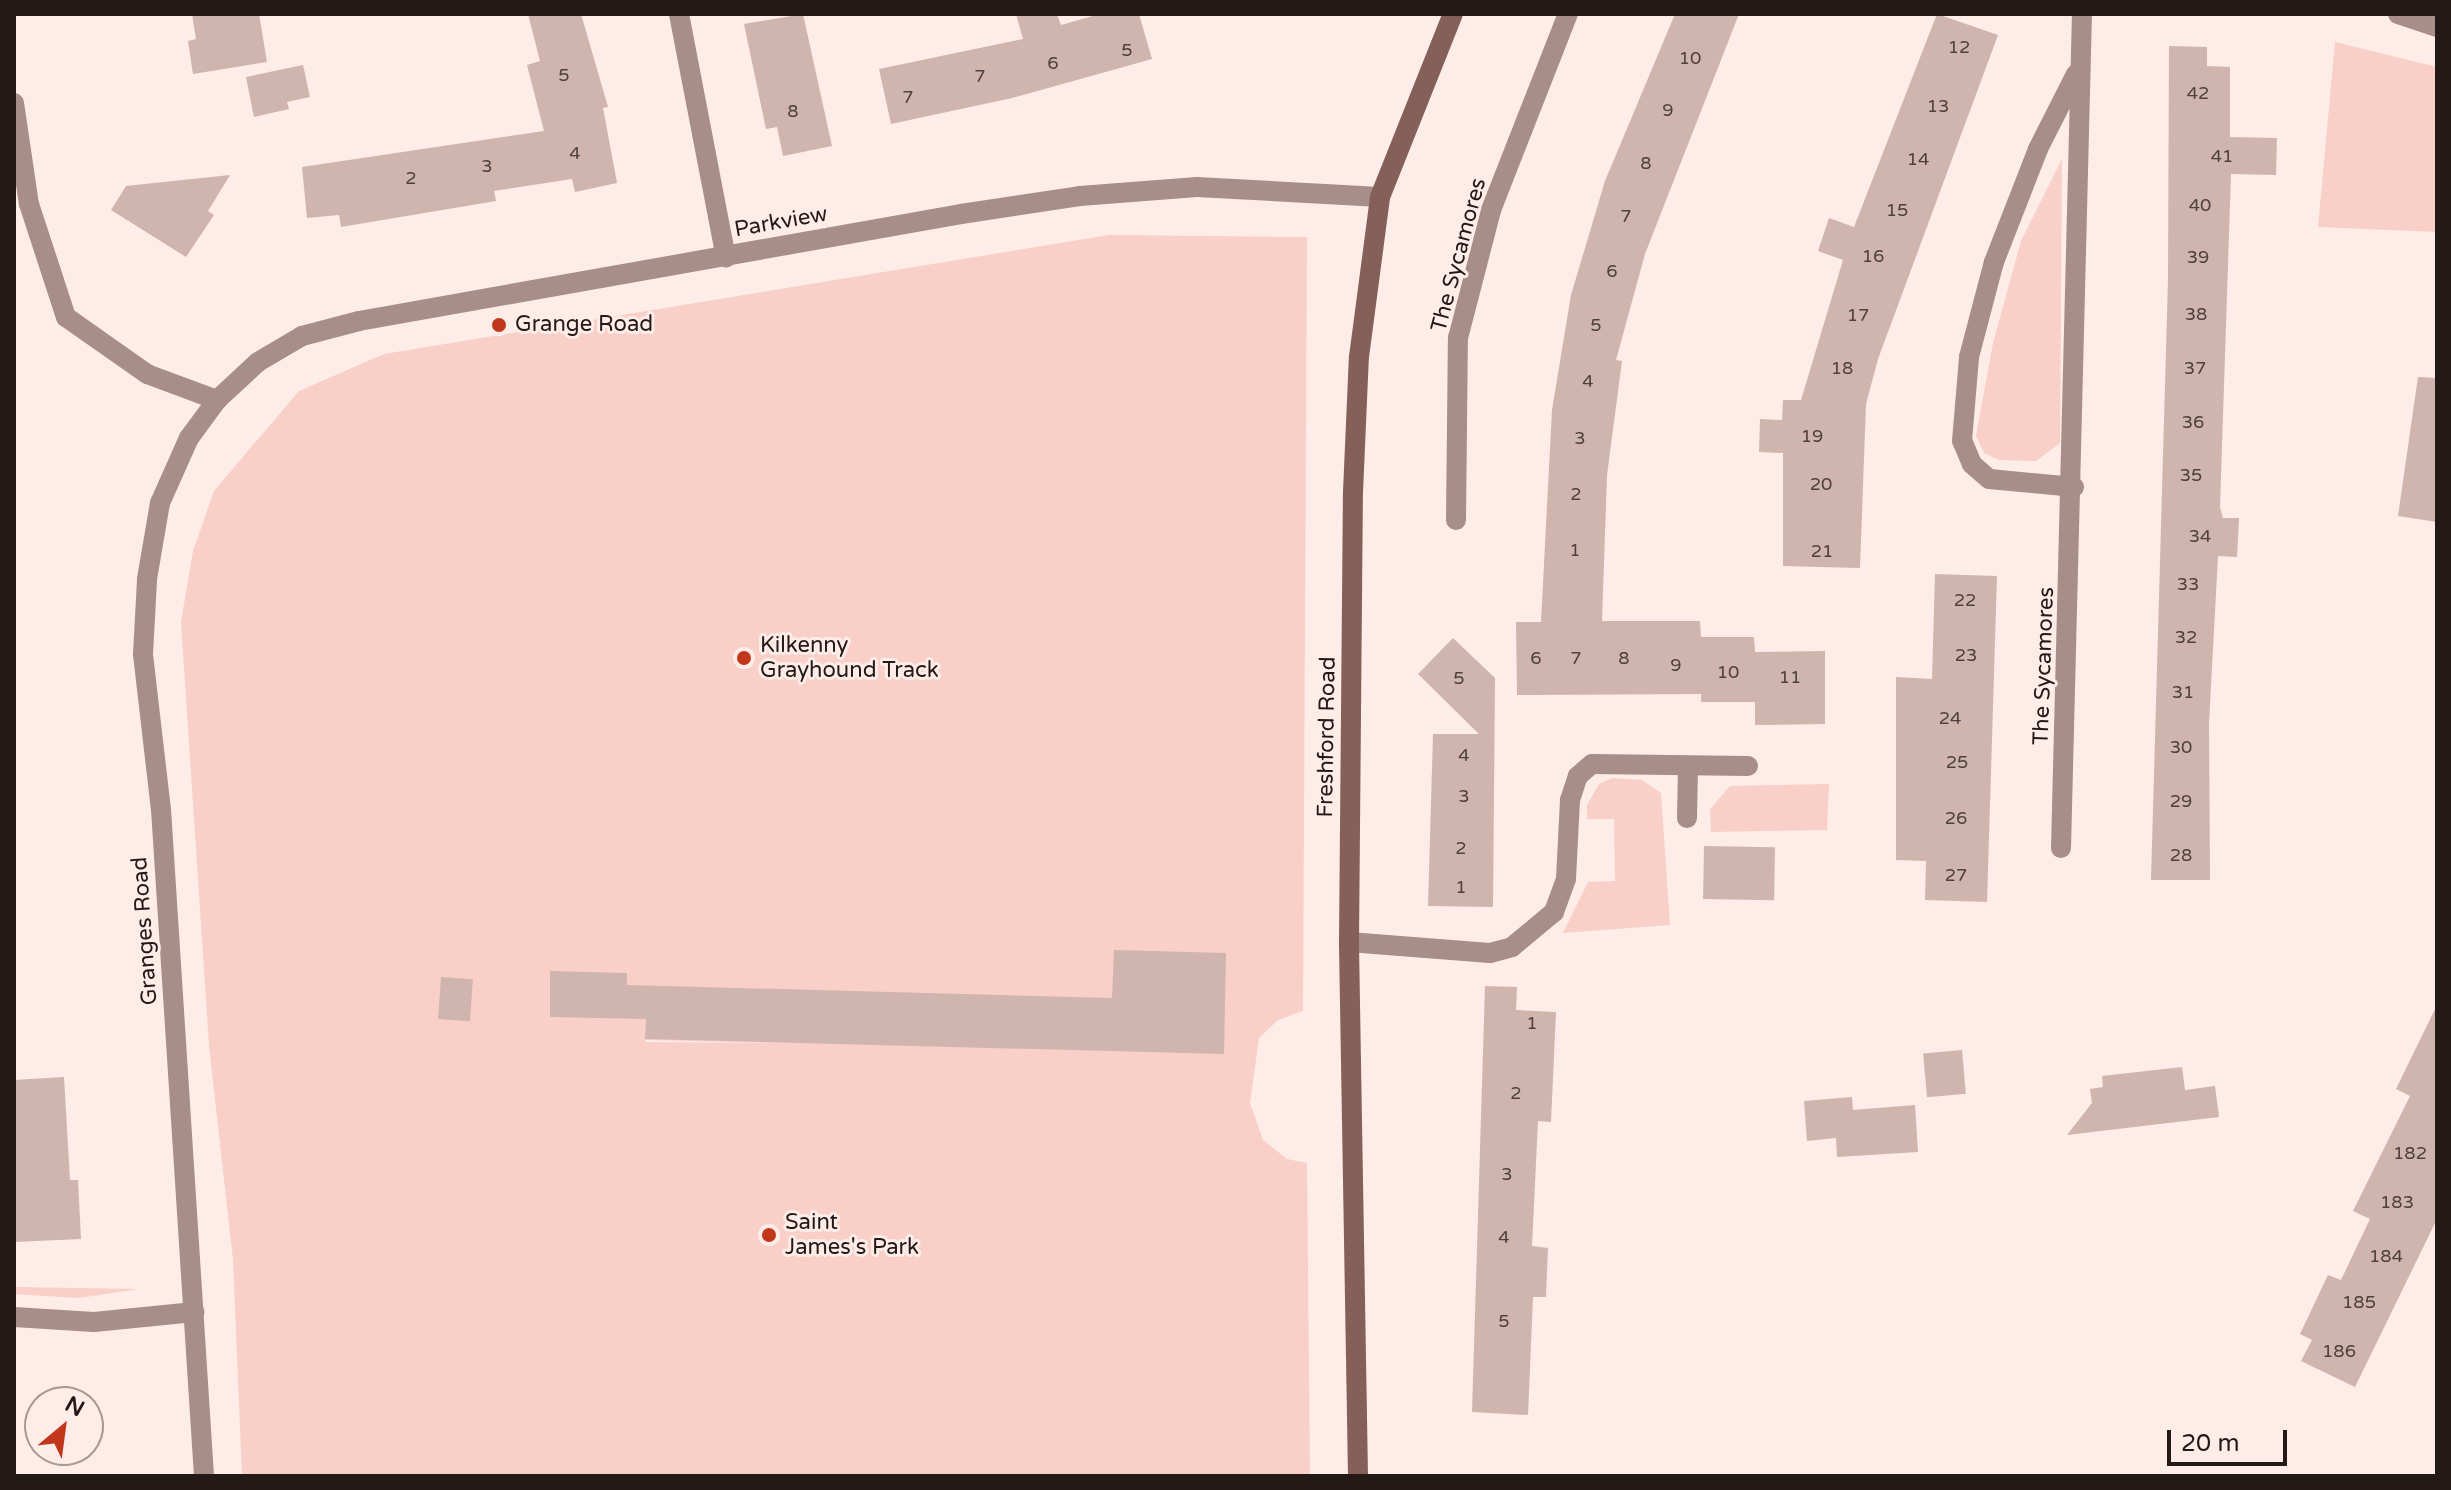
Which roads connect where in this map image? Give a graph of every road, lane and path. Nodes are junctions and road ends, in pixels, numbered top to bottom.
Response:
1 (679, 14) edge
2 (1453, 14) edge
3 (1568, 14) edge
4 (2082, 14) edge
5 (2398, 14) edge
6 (2437, 27) edge
7 (2078, 70) junction
8 (14, 103) edge
9 (1380, 197) junction
10 (726, 257) junction
11 (217, 400) junction
12 (2074, 487) junction
13 (1456, 520) dead end
14 (1688, 766) junction
15 (1748, 766) dead end
16 (1687, 818) dead end
17 (2061, 848) dead end
18 (1349, 942) junction
19 (195, 1312) junction
20 (14, 1317) edge
21 (204, 1476) edge
22 (1358, 1476) edge

1 - 10 street
2 - 9 main road, Freshford Road
3 - 13 street, The Sycamores
4 - 7 street, The Sycamores
5 - 6 street
7 - 12 street, The Sycamores
7 - 12 street, The Sycamores
8 - 11 street
9 - 10 street, Parkview
9 - 18 main road, Freshford Road
10 - 11 street, Parkview
11 - 19 street, Granges Road
12 - 17 street, The Sycamores
14 - 15 street
14 - 16 street
14 - 18 street
18 - 22 main road, Freshford Road
19 - 20 street
19 - 21 street, Granges Road

